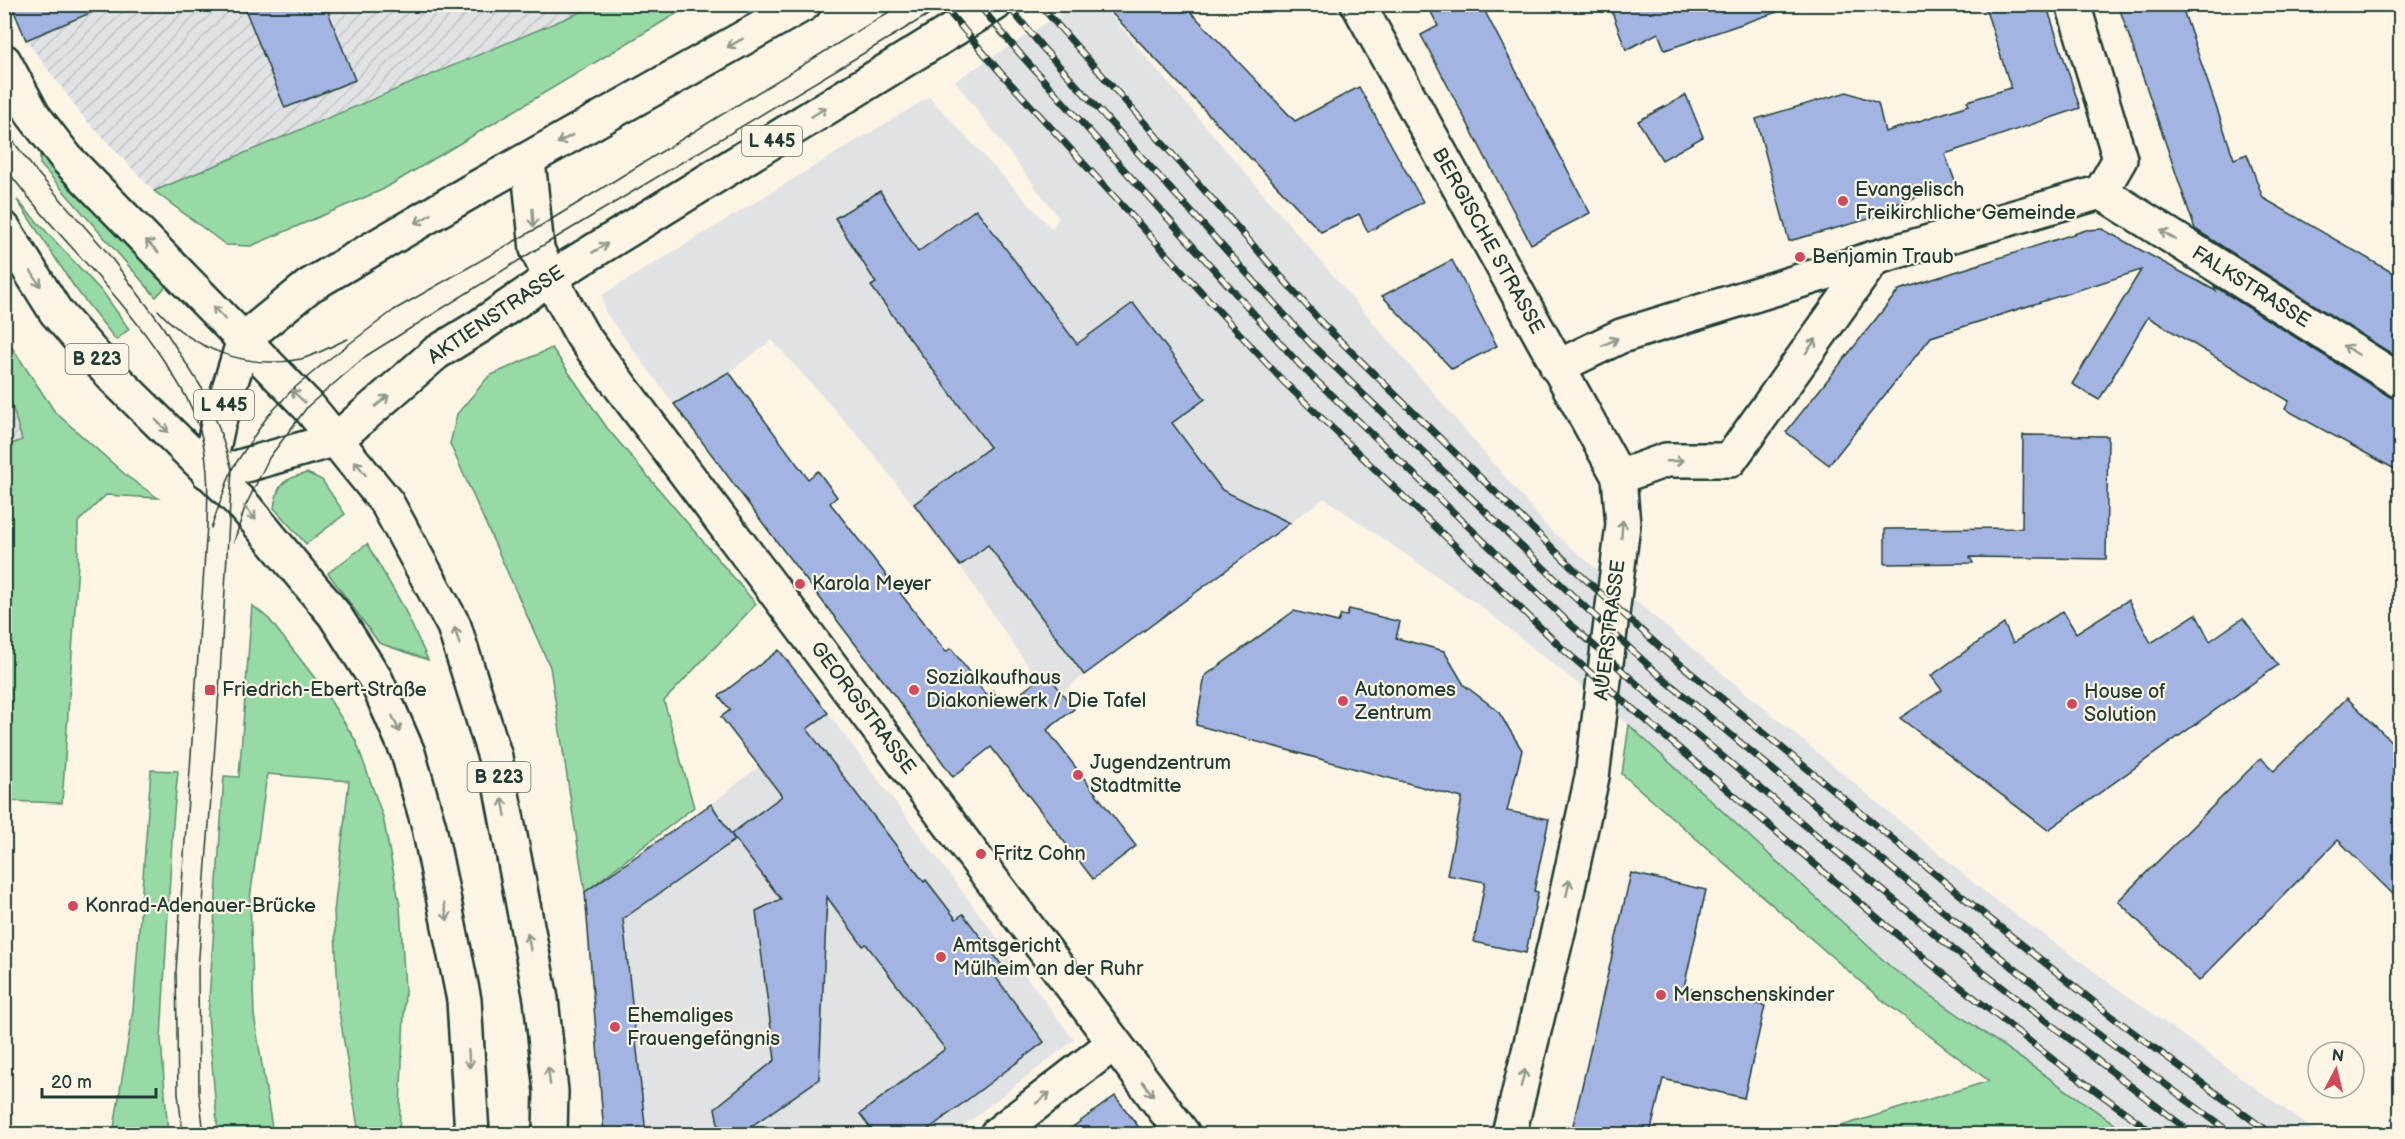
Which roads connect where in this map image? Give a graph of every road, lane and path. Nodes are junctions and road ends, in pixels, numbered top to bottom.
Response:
1 (804, 4) edge
2 (995, 4) edge
3 (1359, 4) edge
4 (2073, 4) edge
5 (4, 61) edge
6 (528, 160) junction
7 (2101, 192) junction
8 (4, 230) edge
9 (1874, 258) junction
10 (550, 278) junction
11 (243, 339) junction
12 (1557, 367) junction
13 (2400, 381) edge
14 (337, 439) junction
15 (208, 472) junction
16 (1619, 477) junction
17 (1114, 1043) junction
18 (472, 1134) edge
19 (550, 1134) edge
20 (997, 1134) edge
21 (1183, 1134) edge
22 (1509, 1134) edge

1 -> 6 main road
10 -> 2 main road, AKTIENSTRASSE / L 445
3 - 12 main road, BERGISCHE STRASSE
4 - 7 main road
11 -> 5 main road, B 223
6 -> 10 main road, GEORGSTRASSE
6 -> 11 main road
7 - 9 main road
13 -> 7 main road, FALKSTRASSE
8 -> 15 main road, B 223
12 -> 9 main road
16 -> 9 main road
14 -> 10 main road, AKTIENSTRASSE / L 445
10 - 17 main road, GEORGSTRASSE
14 -> 11 main road, B 223
11 - 15 main road, L 445
12 - 16 main road, BERGISCHE STRASSE
14 - 15 main road, AKTIENSTRASSE / L 445
19 -> 14 main road, B 223
15 -> 18 main road, B 223
22 -> 16 main road, AUERSTRASSE
20 -> 17 main road
17 -> 21 main road, GEORGSTRASSE

